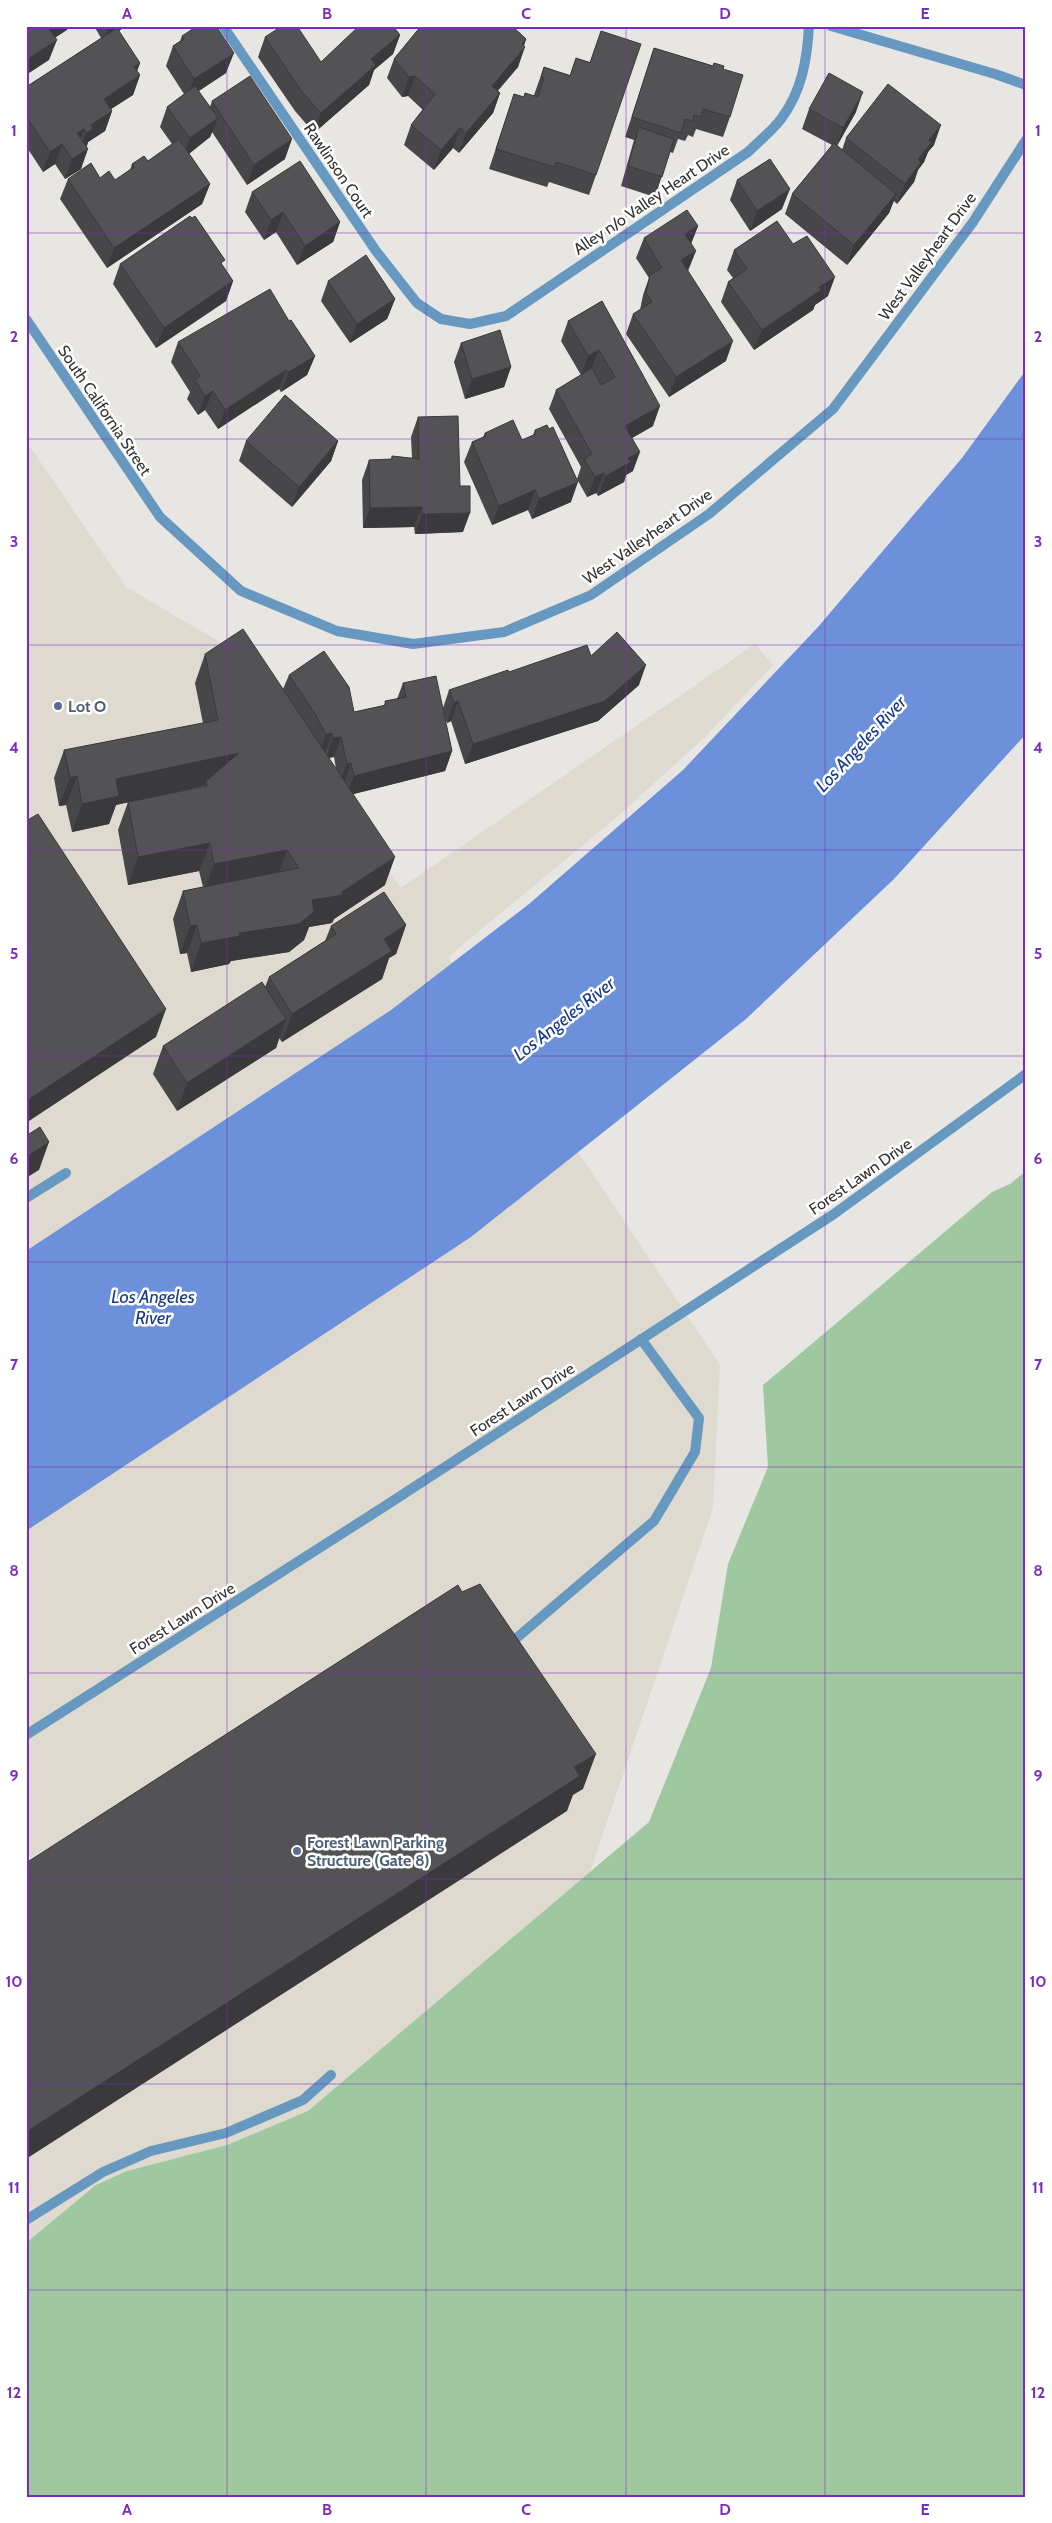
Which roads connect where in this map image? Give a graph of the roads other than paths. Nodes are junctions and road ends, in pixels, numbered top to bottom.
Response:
1 (223, 26) edge
2 (809, 26) edge
3 (831, 26) edge
4 (1026, 85) edge
5 (1026, 140) edge
6 (26, 319) edge
7 (441, 319) joint
8 (160, 517) joint
9 (1026, 1074) edge
10 (66, 1173) dead end
11 (26, 1198) edge
12 (641, 1339) junction
13 (500, 1653) edge
14 (26, 1735) edge
15 (331, 2075) dead end
16 (26, 2220) edge

1 - 7 street, Rawlinson Court
2 - 7 street, Alley n/o Valley Heart Drive
3 - 4 street
5 - 8 street, West Valleyheart Drive
6 - 8 street, South California Street
9 - 12 street, Forest Lawn Drive
10 - 11 street
12 - 13 street
12 - 14 street, Forest Lawn Drive
15 - 16 street

